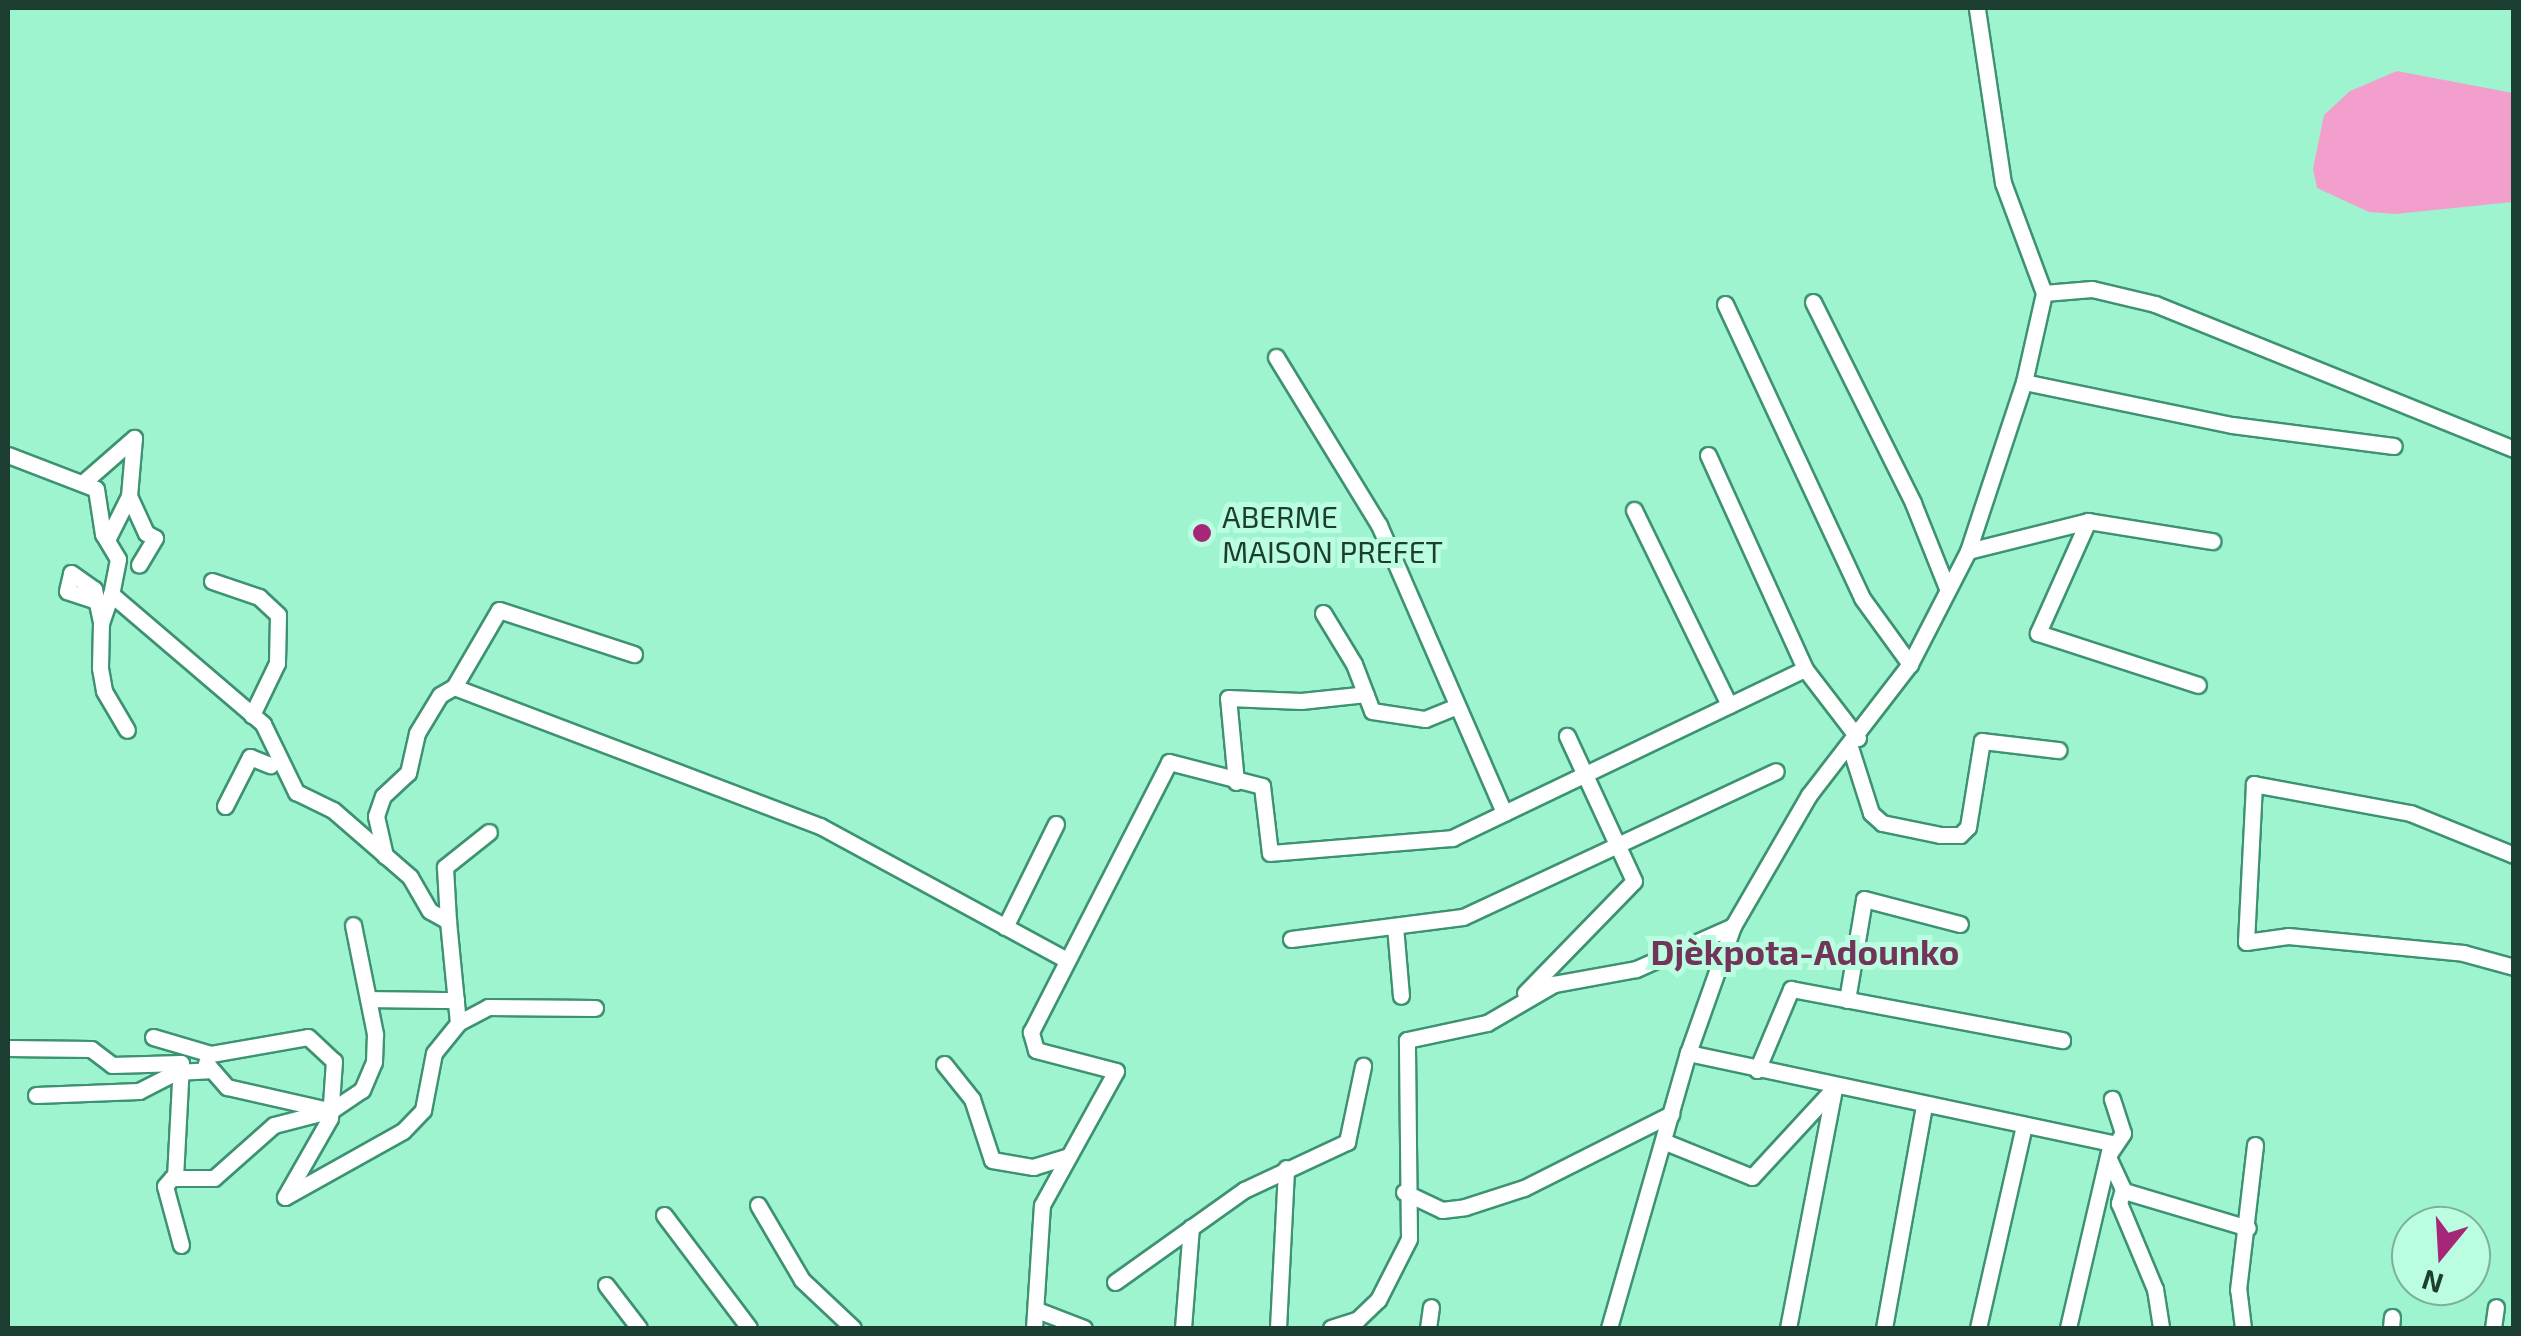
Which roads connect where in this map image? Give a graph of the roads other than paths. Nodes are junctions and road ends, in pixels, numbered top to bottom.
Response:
1 (1978, 8) edge
2 (2044, 293) junction
3 (1813, 302) dead end
4 (1725, 304) dead end
5 (1276, 357) dead end
6 (2024, 382) junction
7 (2394, 446) dead end
8 (2514, 449) edge
9 (8, 454) edge
10 (1708, 454) dead end
11 (86, 480) junction
12 (129, 496) junction
13 (1634, 510) dead end
14 (2088, 521) junction
15 (107, 540) junction
16 (2212, 540) dead end
17 (1968, 551) junction
18 (139, 566) dead end
19 (212, 581) dead end
20 (1947, 588) junction
21 (110, 594) junction
22 (94, 600) dead end
23 (1323, 613) dead end
24 (101, 623) junction
25 (634, 654) dead end
26 (1910, 664) junction
27 (1805, 670) junction
28 (2198, 685) dead end
29 (454, 687) junction
30 (1366, 694) junction
31 (1730, 706) junction
32 (1455, 707) junction
33 (252, 715) junction
34 (267, 728) junction
35 (126, 730) dead end
36 (1567, 736) dead end
37 (1854, 742) junction
38 (2058, 750) dead end
39 (270, 766) junction
40 (1776, 771) dead end
41 (1585, 774) junction
42 (286, 780) junction
43 (1236, 782) junction
44 (225, 806) dead end
45 (1504, 813) junction
46 (1056, 824) dead end
47 (489, 832) dead end
48 (1619, 848) junction
49 (2514, 855) edge
50 (385, 856) junction
51 (448, 921) junction
52 (353, 924) dead end
53 (1960, 924) dead end
54 (1394, 926) junction
55 (1733, 926) junction
56 (1005, 927) junction
57 (1291, 940) dead end
58 (1067, 960) junction
59 (2514, 968) edge
60 (1401, 996) dead end
61 (370, 999) junction
62 (456, 1000) junction
63 (1847, 1000) junction
64 (1515, 1003) junction
65 (594, 1008) dead end
66 (458, 1023) junction
67 (153, 1037) dead end
68 (2062, 1040) dead end
69 (8, 1048) edge
70 (200, 1052) junction
71 (1688, 1053) junction
72 (944, 1064) dead end
73 (1363, 1066) dead end
74 (209, 1070) junction
75 (1757, 1070) junction
76 (184, 1072) junction
77 (1834, 1088) junction
78 (36, 1095) dead end
79 (2112, 1099) dead end
80 (1924, 1106) junction
81 (332, 1110) junction
82 (1671, 1114) junction
83 (2024, 1126) junction
84 (1663, 1141) junction
85 (2254, 1146) dead end
86 (1068, 1156) junction
87 (2108, 1156) junction
88 (1286, 1168) junction
89 (175, 1178) junction
90 (2123, 1188) junction
91 (1404, 1192) junction
92 (758, 1204) dead end
93 (664, 1215) dead end
94 (1191, 1227) junction
95 (2248, 1228) junction
96 (181, 1245) dead end
97 (1115, 1282) dead end
98 (606, 1285) dead end
99 (1431, 1306) dead end
100 (2496, 1307) dead end
101 (1037, 1310) junction
102 (639, 1328) edge
103 (748, 1328) edge
104 (853, 1328) edge
105 (1034, 1328) edge
106 (1084, 1328) edge
107 (1183, 1328) edge
108 (1278, 1328) edge
109 (1331, 1328) edge
110 (1428, 1328) edge
111 (1608, 1328) edge
112 (1788, 1328) edge
113 (1884, 1328) edge
114 (1978, 1328) edge
115 (2068, 1328) edge
116 (2161, 1328) edge
117 (2243, 1328) edge
118 (2493, 1328) edge

1 - 2 street
2 - 6 street
2 - 8 street
3 - 20 street
4 - 26 street
5 - 32 street
6 - 7 street
6 - 17 street
9 - 11 street
10 - 27 street
11 - 12 street
11 - 15 street
12 - 15 street
12 - 18 street
13 - 31 street
14 - 16 street
14 - 17 street
14 - 28 street
15 - 21 street
17 - 20 street
19 - 33 street
20 - 26 street
21 - 24 street
21 - 33 street
22 - 24 street
23 - 30 street
24 - 35 street
25 - 29 street
26 - 37 street
27 - 31 street
27 - 37 street
29 - 50 street
29 - 56 street
30 - 32 street
30 - 43 street
31 - 41 street
32 - 45 street
33 - 34 street
34 - 39 street
34 - 42 street
36 - 41 street
37 - 38 street
37 - 55 street
39 - 42 street
39 - 44 street
40 - 48 street
41 - 45 street
41 - 48 street
42 - 50 street
43 - 45 street
43 - 58 street
46 - 56 street
47 - 51 street
48 - 54 street
48 - 64 street
49 - 59 street
50 - 51 street
51 - 62 street
52 - 61 street
53 - 63 street
54 - 57 street
54 - 60 street
55 - 64 street
55 - 71 street
56 - 58 street
58 - 86 street
61 - 62 street
61 - 81 street
62 - 66 street
63 - 68 street
63 - 75 street
64 - 91 street
65 - 66 street
66 - 81 street
67 - 70 street
69 - 76 street
70 - 74 street
70 - 81 street
71 - 75 street
71 - 82 street
72 - 86 street
73 - 88 street
74 - 76 street
74 - 81 street
75 - 77 street
76 - 78 street
76 - 89 street
77 - 80 street
77 - 84 street
77 - 112 street
79 - 87 street
80 - 83 street
80 - 113 street
81 - 89 street
82 - 84 street
82 - 91 street
83 - 87 street
83 - 114 street
84 - 111 street
85 - 95 street
86 - 101 street
87 - 90 street
87 - 115 street
88 - 94 street
88 - 108 street
89 - 96 street
90 - 95 street
90 - 116 street
91 - 109 street
92 - 104 street
93 - 103 street
94 - 97 street
94 - 107 street
95 - 117 street
98 - 102 street
99 - 110 street
100 - 118 street
101 - 105 street
101 - 106 street

